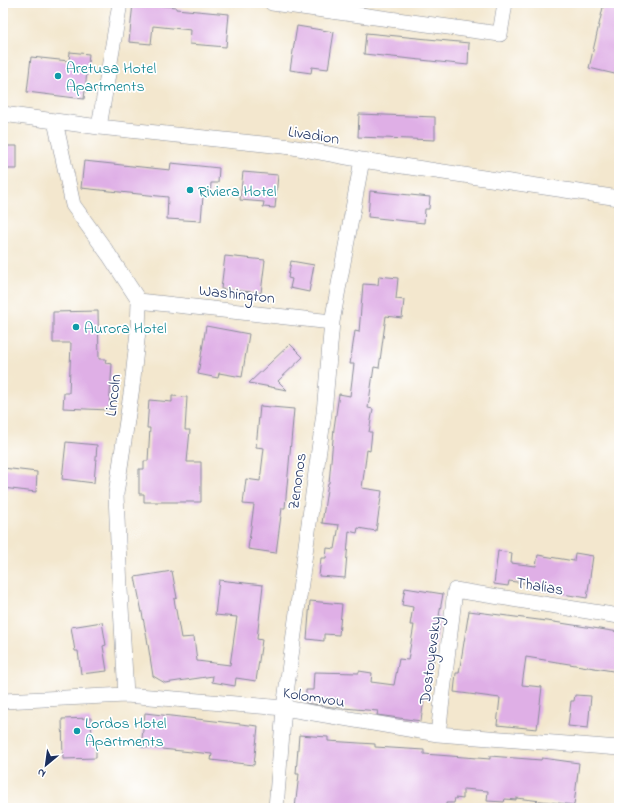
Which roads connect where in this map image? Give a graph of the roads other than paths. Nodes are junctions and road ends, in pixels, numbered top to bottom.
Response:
1 (120, 3) edge
2 (272, 3) edge
3 (504, 3) edge
4 (351, 8) edge
5 (3, 114) edge
6 (55, 121) junction
7 (99, 127) junction
8 (362, 160) junction
9 (619, 198) edge
10 (139, 301) junction
11 (332, 322) junction
12 (455, 590) joint
13 (619, 616) edge
14 (126, 696) junction
15 (3, 701) edge
16 (284, 708) junction
17 (438, 734) junction
18 (619, 748) edge
19 (276, 808) edge

1 - 7 street
2 - 4 street
3 - 4 street
5 - 6 street, Livadion
6 - 7 street, Livadion
6 - 10 street
7 - 8 street, Livadion
8 - 9 street, Livadion
8 - 11 street, Zenonos
10 - 11 street, Washington
10 - 14 street, Lincoln
11 - 16 street, Zenonos
12 - 13 street, Thalias
12 - 17 street, Dostoyevsky
14 - 15 street, Kolomvou
14 - 16 street, Kolomvou
16 - 17 street, Kolomvou
16 - 19 street, Zenonos
17 - 18 street, Kolomvou

